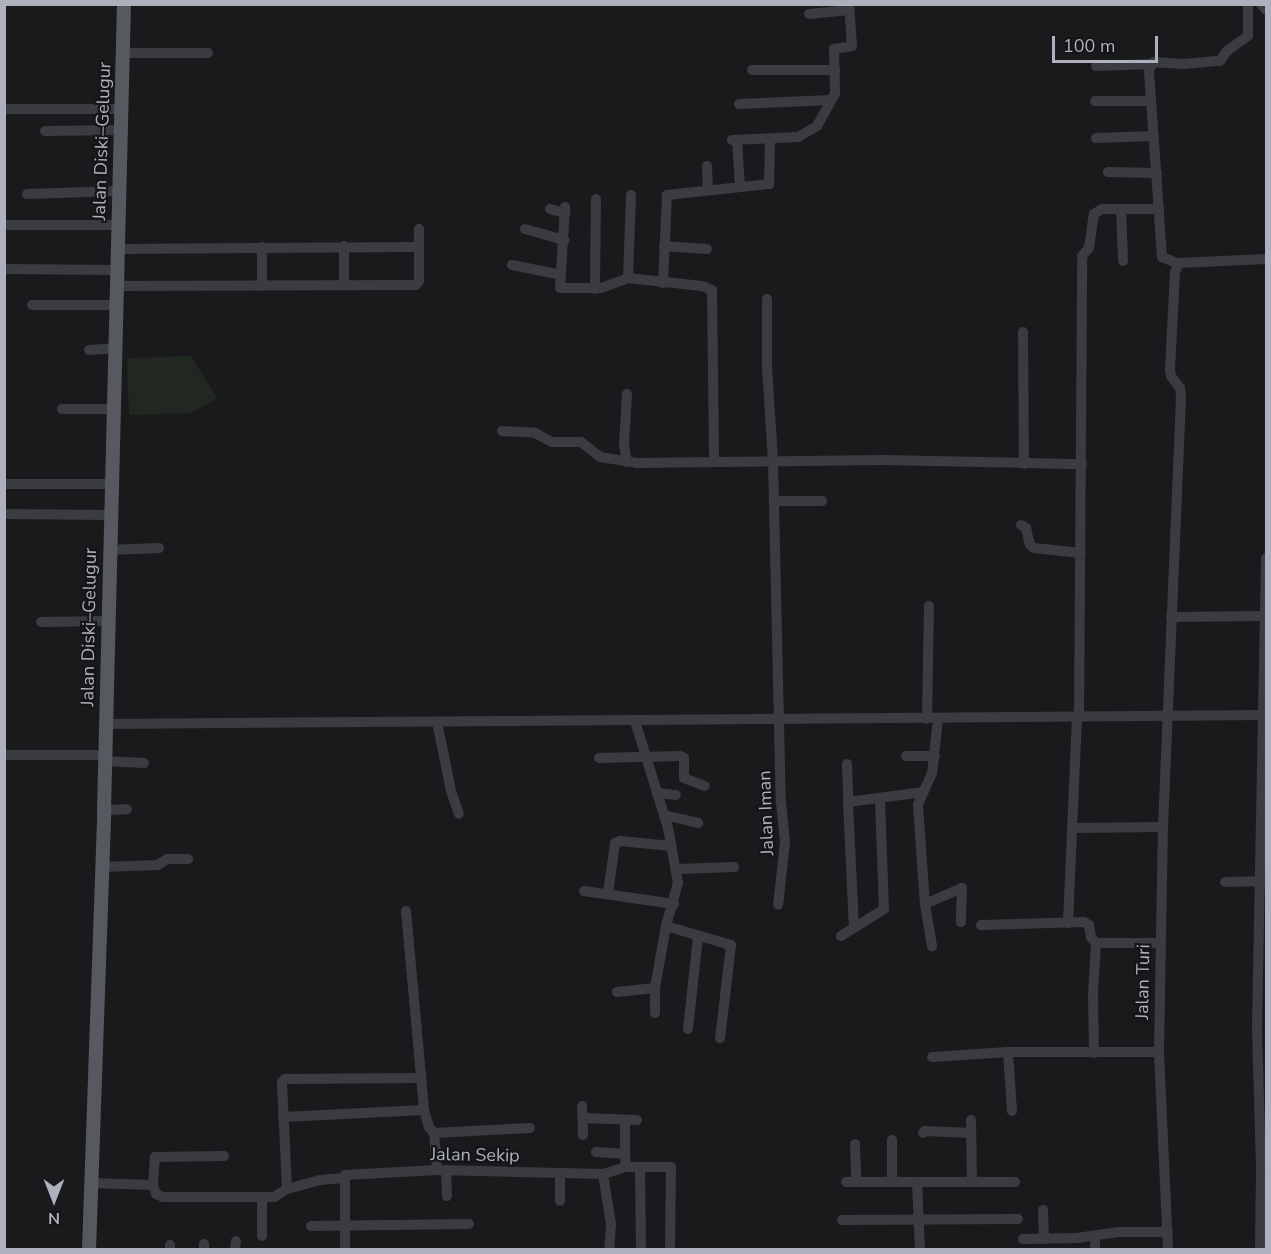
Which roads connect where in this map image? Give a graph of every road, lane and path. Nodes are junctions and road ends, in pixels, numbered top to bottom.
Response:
1 (124, 4) edge
2 (1248, 4) edge
3 (1261, 4) edge
4 (849, 7) edge
5 (1266, 10) edge
6 (809, 14) dead end
7 (123, 53) junction
8 (208, 53) dead end
9 (1151, 64) junction
10 (1096, 66) dead end
11 (752, 70) dead end
12 (835, 70) junction
13 (831, 100) junction
14 (1095, 101) dead end
15 (1151, 101) junction
16 (739, 104) dead end
17 (4, 109) edge
18 (122, 109) junction
19 (121, 130) junction
20 (45, 131) dead end
21 (1154, 136) junction
22 (1096, 138) dead end
23 (770, 139) junction
24 (707, 166) dead end
25 (1108, 172) dead end
26 (1157, 173) junction
27 (740, 186) junction
28 (708, 189) junction
29 (118, 191) junction
30 (27, 194) dead end
31 (631, 195) dead end
32 (596, 199) dead end
33 (1159, 208) junction
34 (550, 209) dead end
35 (1121, 209) junction
36 (4, 225) edge
37 (118, 225) junction
38 (418, 229) dead end
39 (525, 230) dead end
40 (564, 240) junction
41 (344, 246) junction
42 (664, 246) junction
43 (262, 247) junction
44 (418, 247) junction
45 (117, 249) junction
46 (707, 249) dead end
47 (1266, 259) edge
48 (1123, 261) dead end
49 (1177, 263) junction
50 (512, 266) dead end
51 (4, 269) edge
52 (117, 270) junction
53 (561, 274) junction
54 (628, 278) junction
55 (663, 283) junction
56 (344, 285) junction
57 (117, 286) junction
58 (262, 286) junction
59 (594, 289) junction
60 (767, 299) dead end
61 (32, 305) dead end
62 (117, 305) junction
63 (1023, 332) dead end
64 (115, 348) junction
65 (89, 350) dead end
66 (627, 394) dead end
67 (62, 409) dead end
68 (113, 409) junction
69 (502, 431) dead end
70 (773, 460) junction
71 (627, 462) junction
72 (714, 462) junction
73 (1024, 464) junction
74 (1082, 464) junction
75 (4, 484) edge
76 (111, 484) junction
77 (774, 501) junction
78 (822, 501) dead end
79 (4, 514) edge
80 (110, 515) junction
81 (1021, 525) dead end
82 (159, 548) dead end
83 (109, 549) junction
84 (1081, 553) junction
85 (1266, 558) edge
86 (929, 606) dead end
87 (1265, 616) junction
88 (1171, 617) junction
89 (109, 621) junction
90 (41, 622) dead end
91 (1265, 715) edge
92 (1168, 716) junction
93 (1078, 717) junction
94 (932, 719) junction
95 (780, 720) junction
96 (635, 721) junction
97 (437, 722) junction
98 (105, 724) junction
99 (4, 754) edge
100 (906, 756) dead end
101 (935, 756) junction
102 (645, 757) junction
103 (104, 758) junction
104 (599, 758) dead end
105 (144, 763) dead end
106 (847, 764) dead end
107 (705, 786) dead end
108 (923, 792) junction
109 (657, 793) junction
110 (676, 795) dead end
111 (880, 798) junction
112 (848, 802) junction
113 (127, 809) dead end
114 (104, 810) junction
115 (459, 814) dead end
116 (664, 815) junction
117 (698, 823) dead end
118 (1163, 827) junction
119 (1073, 828) junction
120 (672, 846) junction
121 (188, 859) dead end
122 (102, 867) junction
123 (734, 867) dead end
124 (677, 869) junction
125 (1263, 881) edge
126 (1225, 882) dead end
127 (584, 891) dead end
128 (608, 894) junction
129 (674, 904) junction
130 (925, 904) junction
131 (778, 905) dead end
132 (406, 911) dead end
133 (962, 922) dead end
134 (1068, 923) junction
135 (981, 925) dead end
136 (666, 926) junction
137 (854, 928) junction
138 (841, 936) dead end
139 (698, 937) junction
140 (1096, 943) junction
141 (1160, 943) junction
142 (730, 945) junction
143 (932, 946) dead end
144 (743, 948) dead end
145 (1262, 952) edge
146 (642, 988) junction
147 (656, 988) junction
148 (617, 992) dead end
149 (688, 1029) dead end
150 (720, 1038) dead end
151 (1008, 1052) junction
152 (1159, 1052) junction
153 (1094, 1053) junction
154 (932, 1057) dead end
155 (420, 1078) junction
156 (582, 1106) dead end
157 (424, 1110) junction
158 (1012, 1111) dead end
159 (283, 1117) junction
160 (583, 1118) junction
161 (625, 1120) junction
162 (637, 1120) dead end
163 (971, 1120) dead end
164 (530, 1128) dead end
165 (434, 1133) junction
166 (923, 1133) dead end
167 (970, 1133) junction
168 (584, 1136) dead end
169 (892, 1140) dead end
170 (855, 1144) dead end
171 (596, 1152) dead end
172 (625, 1154) junction
173 (224, 1156) dead end
174 (1264, 1165) edge
175 (626, 1167) junction
176 (640, 1167) junction
177 (441, 1170) junction
178 (560, 1173) junction
179 (603, 1174) junction
180 (344, 1178) junction
181 (972, 1181) junction
182 (892, 1182) junction
183 (917, 1182) junction
184 (1015, 1182) dead end
185 (92, 1183) junction
186 (153, 1185) junction
187 (287, 1189) junction
188 (447, 1196) dead end
189 (262, 1198) junction
190 (560, 1201) dead end
191 (1043, 1210) dead end
192 (1018, 1219) dead end
193 (842, 1220) dead end
194 (917, 1220) junction
195 (469, 1224) dead end
196 (311, 1226) dead end
197 (345, 1227) junction
198 (1168, 1232) junction
199 (262, 1236) dead end
200 (1095, 1236) junction
201 (1023, 1239) dead end
202 (1044, 1239) junction
203 (89, 1250) edge
204 (345, 1250) edge
205 (609, 1250) edge
206 (641, 1250) edge
207 (670, 1250) edge
208 (920, 1250) edge
209 (1095, 1250) edge
210 (1168, 1250) edge
211 (1260, 1250) edge

1 - 7 main road, Jalan Diski–Gelugur
2 - 9 street
3 - 5 street
4 - 6 street
4 - 12 street
7 - 8 street
7 - 18 main road, Jalan Diski–Gelugur
9 - 10 street
9 - 15 street
11 - 12 street
12 - 13 street
13 - 16 street
13 - 23 street
14 - 15 street
15 - 21 street
17 - 18 street
18 - 19 main road, Jalan Diski–Gelugur
19 - 20 street
19 - 29 main road, Jalan Diski–Gelugur
21 - 22 street
21 - 26 street
23 - 27 street
23 - 27 street
24 - 28 street
25 - 26 street
26 - 33 street
27 - 28 street
28 - 42 street
29 - 30 street
29 - 37 main road, Jalan Diski–Gelugur
31 - 54 street
32 - 59 street
33 - 35 street
33 - 49 street
34 - 40 street
35 - 48 street
35 - 74 street
36 - 37 street
37 - 45 main road, Jalan Diski–Gelugur
38 - 44 street
39 - 40 street
40 - 53 street
41 - 43 street
41 - 44 street
41 - 56 street
42 - 46 street
42 - 55 street
43 - 45 street
43 - 58 street
44 - 56 street
45 - 52 main road, Jalan Diski–Gelugur
47 - 49 street
49 - 88 street, Jalan Turi
50 - 53 street
51 - 52 street
52 - 57 main road, Jalan Diski–Gelugur
53 - 59 street
54 - 55 street
54 - 59 street
55 - 72 street
56 - 58 street
57 - 58 street
57 - 62 main road, Jalan Diski–Gelugur
60 - 70 street, Jalan Iman
61 - 62 street
62 - 64 main road, Jalan Diski–Gelugur
63 - 73 street
64 - 65 street
64 - 68 main road, Jalan Diski–Gelugur
66 - 71 street
67 - 68 street
68 - 76 main road, Jalan Diski–Gelugur
69 - 71 street
70 - 72 street
70 - 73 street
70 - 77 street, Jalan Iman
71 - 72 street
73 - 74 street
74 - 84 street
75 - 76 street
76 - 80 main road, Jalan Diski–Gelugur
77 - 78 street
77 - 95 street, Jalan Iman
79 - 80 street
80 - 83 main road, Jalan Diski–Gelugur
81 - 84 street
82 - 83 street
83 - 89 main road, Jalan Diski–Gelugur
84 - 93 street
85 - 87 street
86 - 94 street
87 - 88 street
87 - 91 street
88 - 92 street, Jalan Turi
89 - 90 street
89 - 98 main road, Jalan Diski–Gelugur
91 - 92 street
91 - 125 street
92 - 93 street
92 - 118 street, Jalan Turi
93 - 94 street
93 - 119 street
94 - 95 street
94 - 101 street
95 - 96 street
95 - 131 street, Jalan Iman
96 - 97 street
96 - 102 street
97 - 98 street
97 - 115 street
98 - 103 main road, Jalan Diski–Gelugur
99 - 103 street
100 - 101 street
101 - 108 street
102 - 104 street
102 - 107 street
102 - 109 street
103 - 105 street
103 - 114 main road, Jalan Diski–Gelugur
106 - 112 street
108 - 111 street
108 - 130 street
109 - 110 street
109 - 116 street
111 - 112 street
111 - 137 street
112 - 137 street
113 - 114 street
114 - 122 main road, Jalan Diski–Gelugur
116 - 117 street
116 - 120 street
118 - 119 street
118 - 141 street, Jalan Turi
119 - 134 street
120 - 124 street
120 - 128 street
121 - 122 street
122 - 185 main road, Jalan Diski–Gelugur
123 - 124 street
124 - 129 street
125 - 126 street
125 - 145 street
127 - 128 street
128 - 129 street
129 - 136 street
130 - 133 street
130 - 143 street
132 - 155 street
134 - 135 street
134 - 140 street
136 - 139 street
136 - 147 street
137 - 138 street
139 - 142 street
139 - 149 street
140 - 141 street
140 - 153 street
141 - 152 street, Jalan Turi
142 - 144 street
142 - 150 street
145 - 174 street
146 - 147 street
146 - 147 street
146 - 148 street
151 - 153 street
151 - 154 street
151 - 158 street
152 - 153 street
152 - 198 street, Jalan Turi
155 - 157 street
155 - 159 street
156 - 160 street
157 - 159 street
157 - 165 street
159 - 187 street
160 - 161 street
160 - 168 street
161 - 162 street
161 - 172 street
163 - 167 street
164 - 165 street
165 - 177 street
166 - 167 street
167 - 181 street
169 - 182 street
170 - 182 street
171 - 172 street
172 - 175 street
173 - 186 street
174 - 211 street
175 - 176 street, Jalan Sekip
175 - 179 street, Jalan Sekip
176 - 206 street
176 - 207 street, Jalan Sekip
177 - 178 street, Jalan Sekip
177 - 180 street, Jalan Sekip
177 - 188 street
178 - 179 street, Jalan Sekip
178 - 190 street
179 - 205 street
180 - 187 street, Jalan Sekip
180 - 197 street
181 - 183 street
181 - 184 street
182 - 183 street
183 - 194 street
185 - 186 street
185 - 203 main road, Jalan Diski–Gelugur
186 - 189 street
187 - 189 street, Jalan Sekip
189 - 199 street
191 - 202 street
192 - 194 street
193 - 194 street
194 - 208 street
195 - 197 street
196 - 197 street
197 - 204 street
198 - 200 street
198 - 210 street, Jalan Turi
200 - 202 street
200 - 209 street
201 - 202 street

